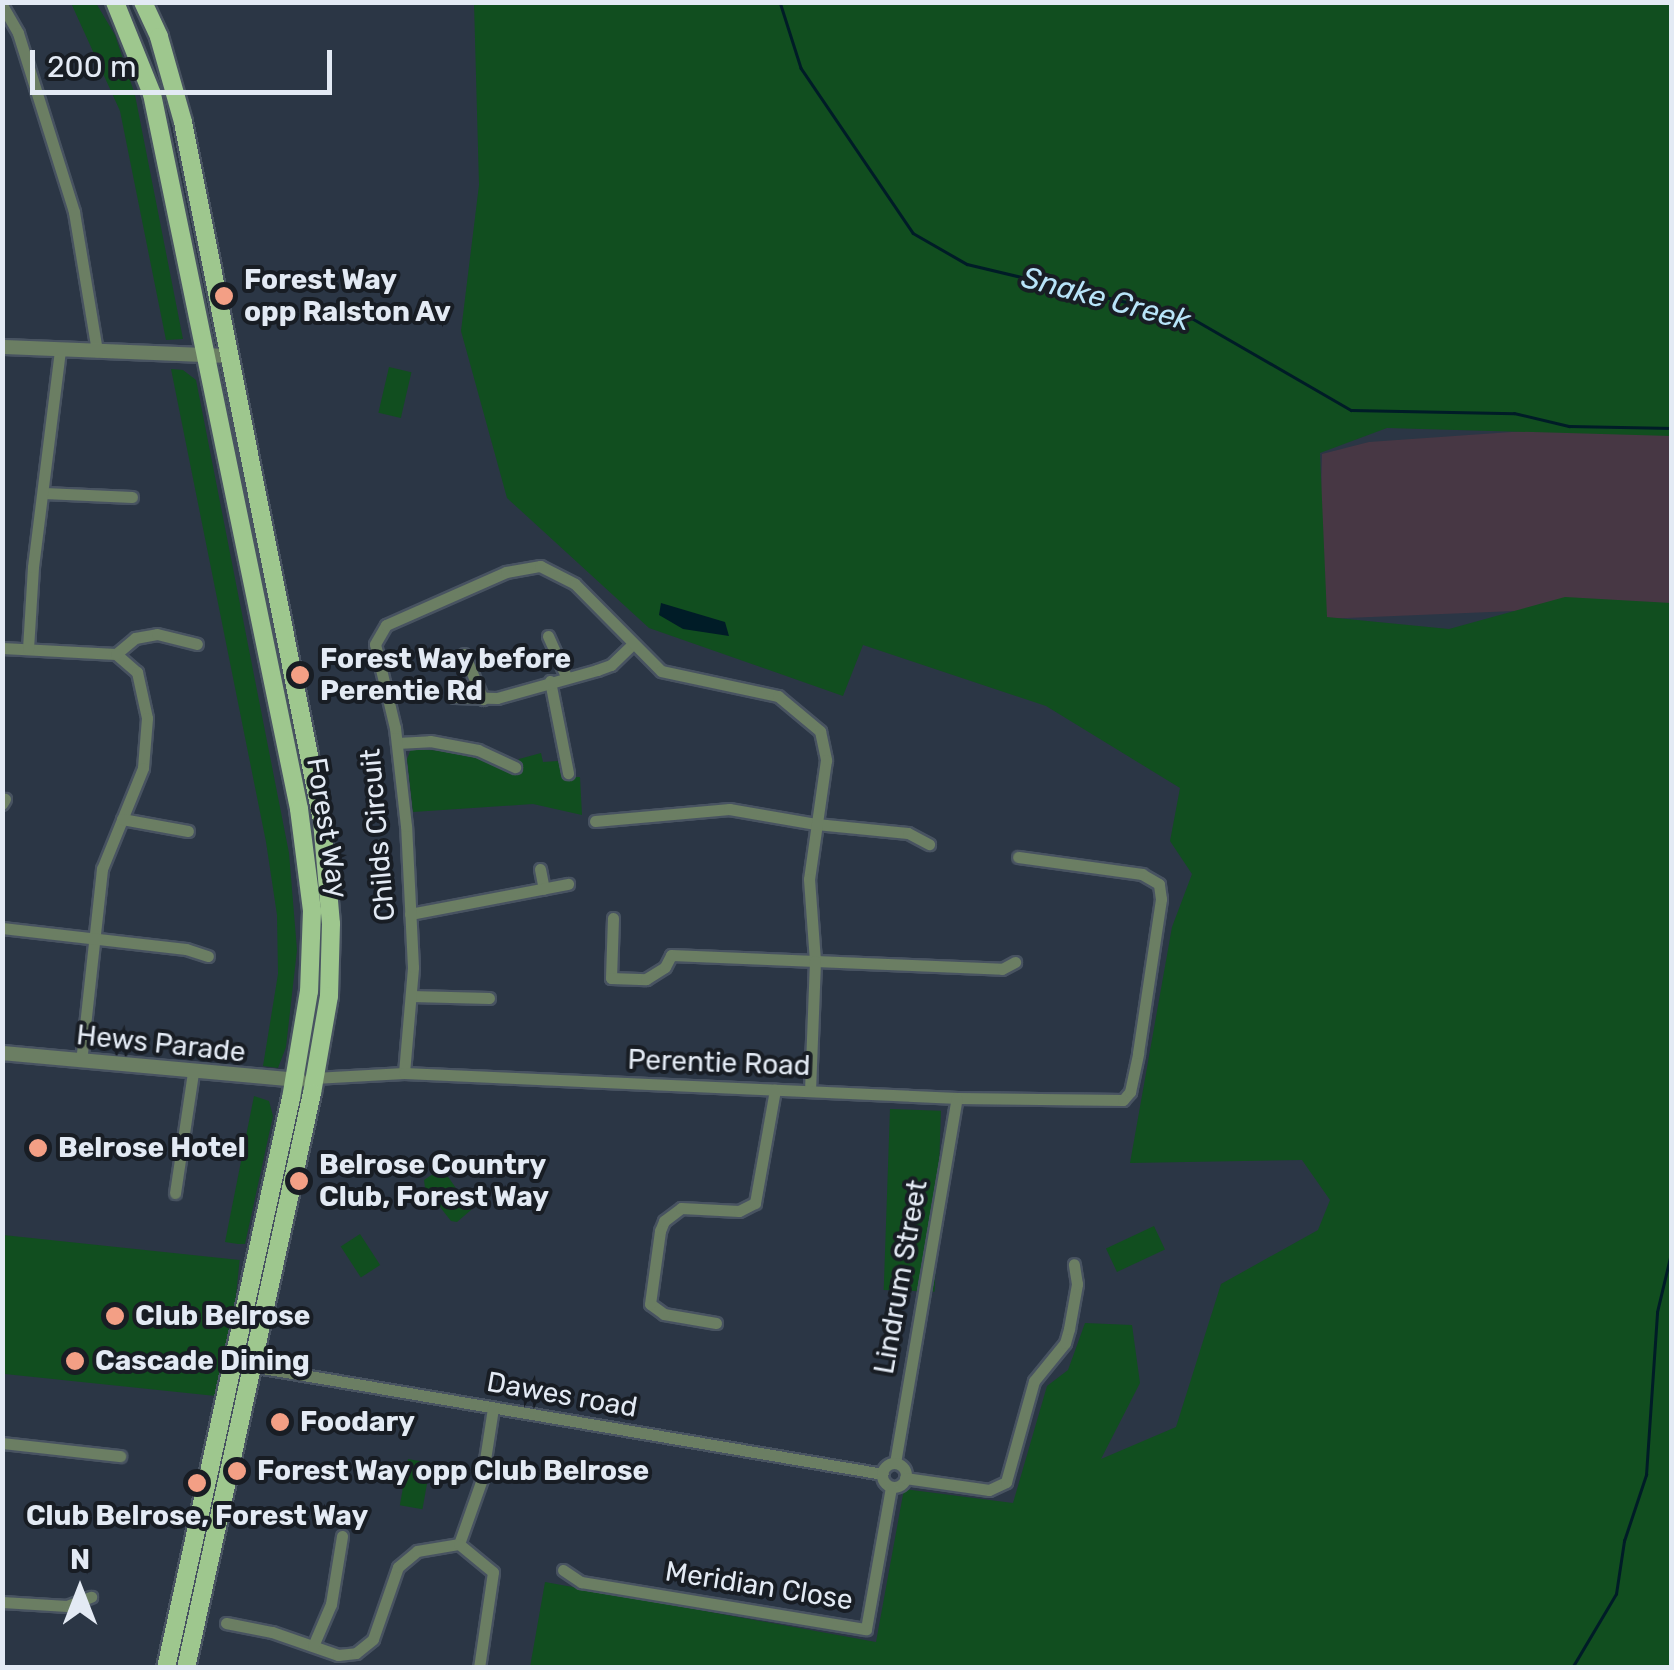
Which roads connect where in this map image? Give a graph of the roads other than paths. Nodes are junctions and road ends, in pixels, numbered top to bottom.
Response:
1 (116, 2) edge
2 (144, 2) edge
3 (2, 5) edge
4 (2, 347) edge
5 (60, 350) junction
6 (97, 352) junction
7 (207, 356) junction
8 (228, 356) junction
9 (44, 494) junction
10 (132, 497) dead end
11 (548, 636) dead end
12 (197, 644) dead end
13 (633, 644) junction
14 (2, 648) edge
15 (28, 649) junction
16 (116, 654) junction
17 (464, 654) dead end
18 (566, 676) junction
19 (550, 682) junction
20 (454, 697) dead end
21 (483, 698) junction
22 (396, 743) junction
23 (515, 767) dead end
24 (568, 773) dead end
25 (122, 820) junction
26 (595, 821) dead end
27 (816, 824) junction
28 (188, 831) dead end
29 (930, 844) dead end
30 (1018, 858) dead end
31 (540, 869) dead end
32 (568, 884) dead end
33 (544, 888) junction
34 (410, 914) junction
35 (614, 918) dead end
36 (2, 928) edge
37 (94, 938) junction
38 (208, 956) dead end
39 (815, 962) junction
40 (1015, 962) dead end
41 (411, 996) junction
42 (489, 998) dead end
43 (2, 1053) edge
44 (81, 1061) junction
45 (193, 1072) junction
46 (404, 1073) junction
47 (314, 1078) junction
48 (294, 1081) junction
49 (774, 1090) junction
50 (810, 1091) junction
51 (956, 1098) junction
52 (174, 1193) dead end
53 (1074, 1264) dead end
54 (716, 1323) dead end
55 (242, 1365) junction
56 (492, 1408) junction
57 (2, 1443) edge
58 (120, 1456) dead end
59 (895, 1463) junction
60 (882, 1474) junction
61 (905, 1478) junction
62 (891, 1487) junction
63 (342, 1536) dead end
64 (458, 1544) junction
65 (563, 1570) dead end
66 (91, 1597) dead end
67 (2, 1602) edge
68 (226, 1623) dead end
69 (313, 1646) junction
70 (166, 1668) edge
71 (186, 1668) edge
72 (479, 1668) edge

1 - 7 main road, Forest Way
2 - 8 main road, Forest Way
3 - 6 street
4 - 5 street
5 - 6 street
5 - 9 street
6 - 7 street
7 - 8 street
7 - 48 main road, Forest Way
8 - 47 main road, Forest Way
9 - 10 street
9 - 15 street
11 - 18 street
12 - 16 street
13 - 18 street
13 - 22 street, Childs Circuit
13 - 27 street, Childs Circuit
14 - 15 street
15 - 16 street
16 - 25 street
17 - 21 street
18 - 19 street
19 - 21 street
19 - 24 street
20 - 21 street
22 - 23 street
22 - 34 street, Childs Circuit
25 - 28 street
25 - 37 street
26 - 27 street
27 - 29 street
27 - 39 street, Childs Circuit
30 - 51 street, Perentie Road
31 - 33 street
32 - 33 street
33 - 34 street
34 - 41 street, Childs Circuit
35 - 39 street
36 - 37 street
37 - 38 street
37 - 44 street
39 - 40 street
39 - 50 street, Childs Circuit
41 - 42 street
41 - 46 street, Childs Circuit
43 - 44 street, Hews Parade
44 - 45 street, Hews Parade
45 - 48 street, Hews Parade
45 - 52 street
46 - 47 street, Perentie Road
46 - 49 street, Perentie Road
47 - 48 street, Hews Parade
47 - 55 main road, Forest Way
48 - 55 main road, Forest Way
49 - 50 street, Perentie Road
49 - 54 street
50 - 51 street, Perentie Road
51 - 59 street, Lindrum Street
53 - 61 street
55 - 56 street, Dawes road
55 - 70 main road, Forest Way
55 - 71 main road, Forest Way
56 - 60 street, Dawes road
56 - 64 street
57 - 58 street
59 - 60 street
59 - 61 street
60 - 62 street
61 - 62 street
62 - 65 street, Meridian Close
63 - 69 street
64 - 69 street
64 - 72 street
66 - 67 street
68 - 69 street

